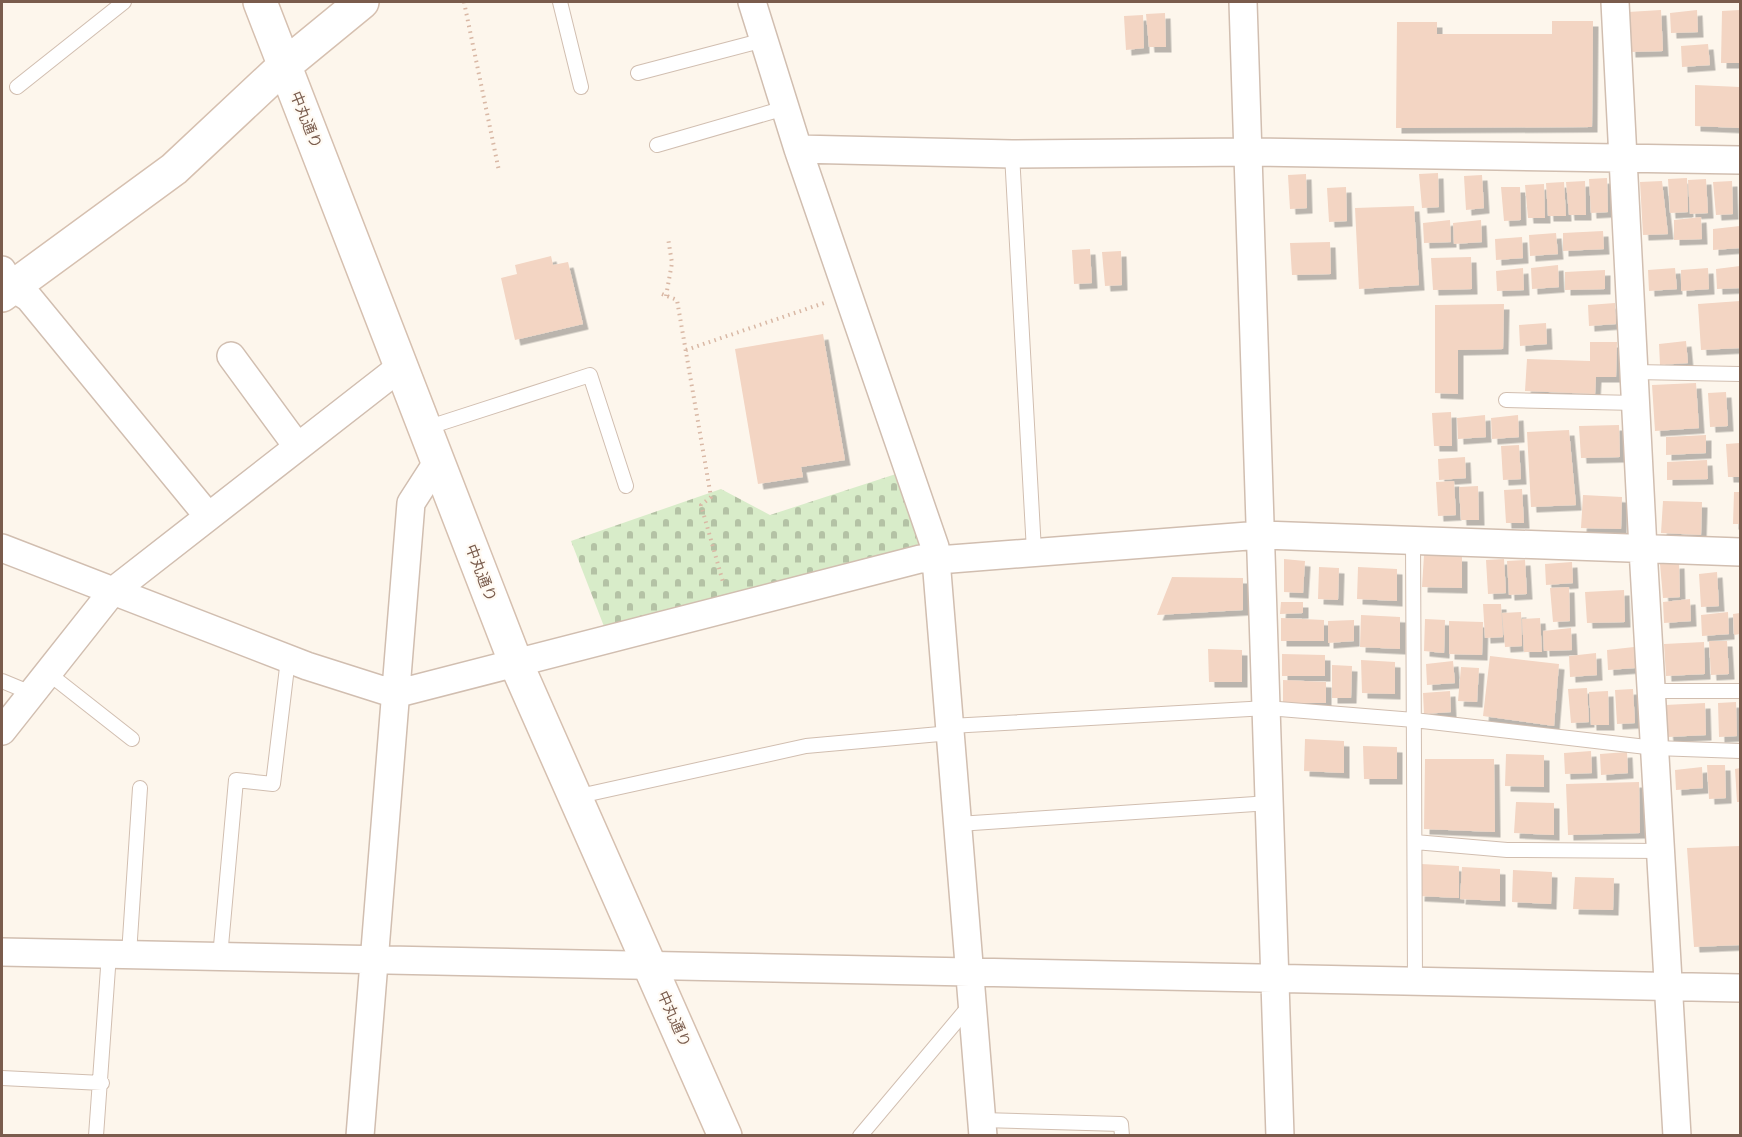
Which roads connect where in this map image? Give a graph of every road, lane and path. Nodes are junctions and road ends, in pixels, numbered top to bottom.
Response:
1 (124, 2) edge
2 (260, 2) edge
3 (362, 2) edge
4 (464, 2) edge
5 (560, 2) edge
6 (752, 2) edge
7 (1243, 2) edge
8 (1615, 2) edge
9 (764, 40) junction
10 (284, 66) junction
11 (638, 73) dead end
12 (17, 87) dead end
13 (581, 87) dead end
14 (785, 108) junction
15 (657, 145) dead end
16 (798, 149) junction
17 (1250, 152) junction
18 (1012, 154) junction
19 (1624, 158) junction
20 (1740, 160) edge
21 (500, 171) dead end
22 (668, 238) dead end
23 (5, 284) edge
24 (847, 295) junction
25 (686, 350) junction
26 (231, 356) dead end
27 (403, 365) junction
28 (1635, 372) junction
29 (1740, 374) edge
30 (1506, 400) dead end
31 (1636, 403) junction
32 (426, 428) junction
33 (297, 446) junction
34 (438, 461) junction
35 (626, 486) dead end
36 (208, 516) junction
37 (1261, 535) junction
38 (1413, 540) junction
39 (2, 548) edge
40 (1643, 549) junction
41 (1034, 551) junction
42 (1740, 552) edge
43 (937, 558) junction
44 (112, 592) junction
45 (731, 607) junction
46 (288, 659) junction
47 (515, 662) junction
48 (48, 673) junction
49 (2, 681) edge
50 (1652, 691) junction
51 (1739, 691) edge
52 (32, 693) junction
53 (395, 694) junction
54 (1268, 708) junction
55 (1414, 720) junction
56 (950, 730) junction
57 (2, 731) edge
58 (132, 739) dead end
59 (1655, 748) junction
60 (1740, 751) edge
61 (140, 788) dead end
62 (575, 797) junction
63 (1270, 803) junction
64 (958, 824) junction
65 (1415, 842) junction
66 (1661, 851) junction
67 (2, 952) edge
68 (119, 954) junction
69 (220, 957) junction
70 (375, 960) junction
71 (650, 966) junction
72 (972, 972) junction
73 (1274, 979) junction
74 (1415, 981) junction
75 (1669, 987) junction
76 (1740, 988) edge
77 (974, 1001) junction
78 (2, 1078) edge
79 (102, 1083) junction
80 (983, 1128) edge
81 (96, 1136) edge
82 (360, 1136) edge
83 (725, 1136) edge
84 (860, 1136) edge
85 (1122, 1136) edge
86 (1280, 1136) edge
87 (1677, 1136) edge

1 - 12 lane
2 - 10 street, 中丸通り
3 - 10 street
4 - 21 path
5 - 13 lane
6 - 9 street
7 - 17 street
8 - 19 street
9 - 11 lane
9 - 14 street
10 - 23 street
10 - 27 street, 中丸通り
14 - 15 lane
14 - 16 street
16 - 18 street
16 - 24 street
17 - 18 street
17 - 19 street
17 - 37 street
18 - 41 lane
19 - 20 street
19 - 28 street
22 - 25 path
23 - 36 street
24 - 25 path
24 - 43 street
25 - 45 path
26 - 33 street
27 - 32 street, 中丸通り
27 - 33 street
28 - 29 lane
28 - 31 street
30 - 31 lane
31 - 40 street
32 - 34 street, 中丸通り
32 - 35 lane
33 - 36 street
34 - 47 street, 中丸通り
34 - 53 street
36 - 44 street
37 - 38 street
37 - 41 street
37 - 54 street
38 - 40 street
38 - 55 lane
39 - 44 street
40 - 42 street
40 - 50 street
41 - 43 street
43 - 45 street
43 - 56 street
44 - 46 street
44 - 48 street
45 - 47 street
46 - 53 street
46 - 69 lane
47 - 53 street
47 - 62 street, 中丸通り
48 - 52 street
48 - 58 lane
49 - 52 lane
50 - 51 lane
50 - 59 street
52 - 57 street
53 - 70 street
54 - 55 lane
54 - 56 lane
54 - 63 street
55 - 59 lane
55 - 65 lane
56 - 62 lane
56 - 64 street
59 - 60 lane
59 - 66 street
61 - 68 lane
62 - 71 street, 中丸通り
63 - 64 lane
63 - 73 street
64 - 72 street
65 - 66 lane
65 - 74 lane
66 - 75 street
67 - 68 street
68 - 69 street
68 - 79 lane
69 - 70 street
70 - 71 street
70 - 82 street
71 - 72 street
71 - 83 street, 中丸通り
72 - 73 street
72 - 77 street
73 - 74 street
73 - 86 street
74 - 75 street
75 - 76 street
75 - 87 street
77 - 80 street
77 - 84 lane
78 - 79 lane
79 - 81 lane
80 - 85 lane

